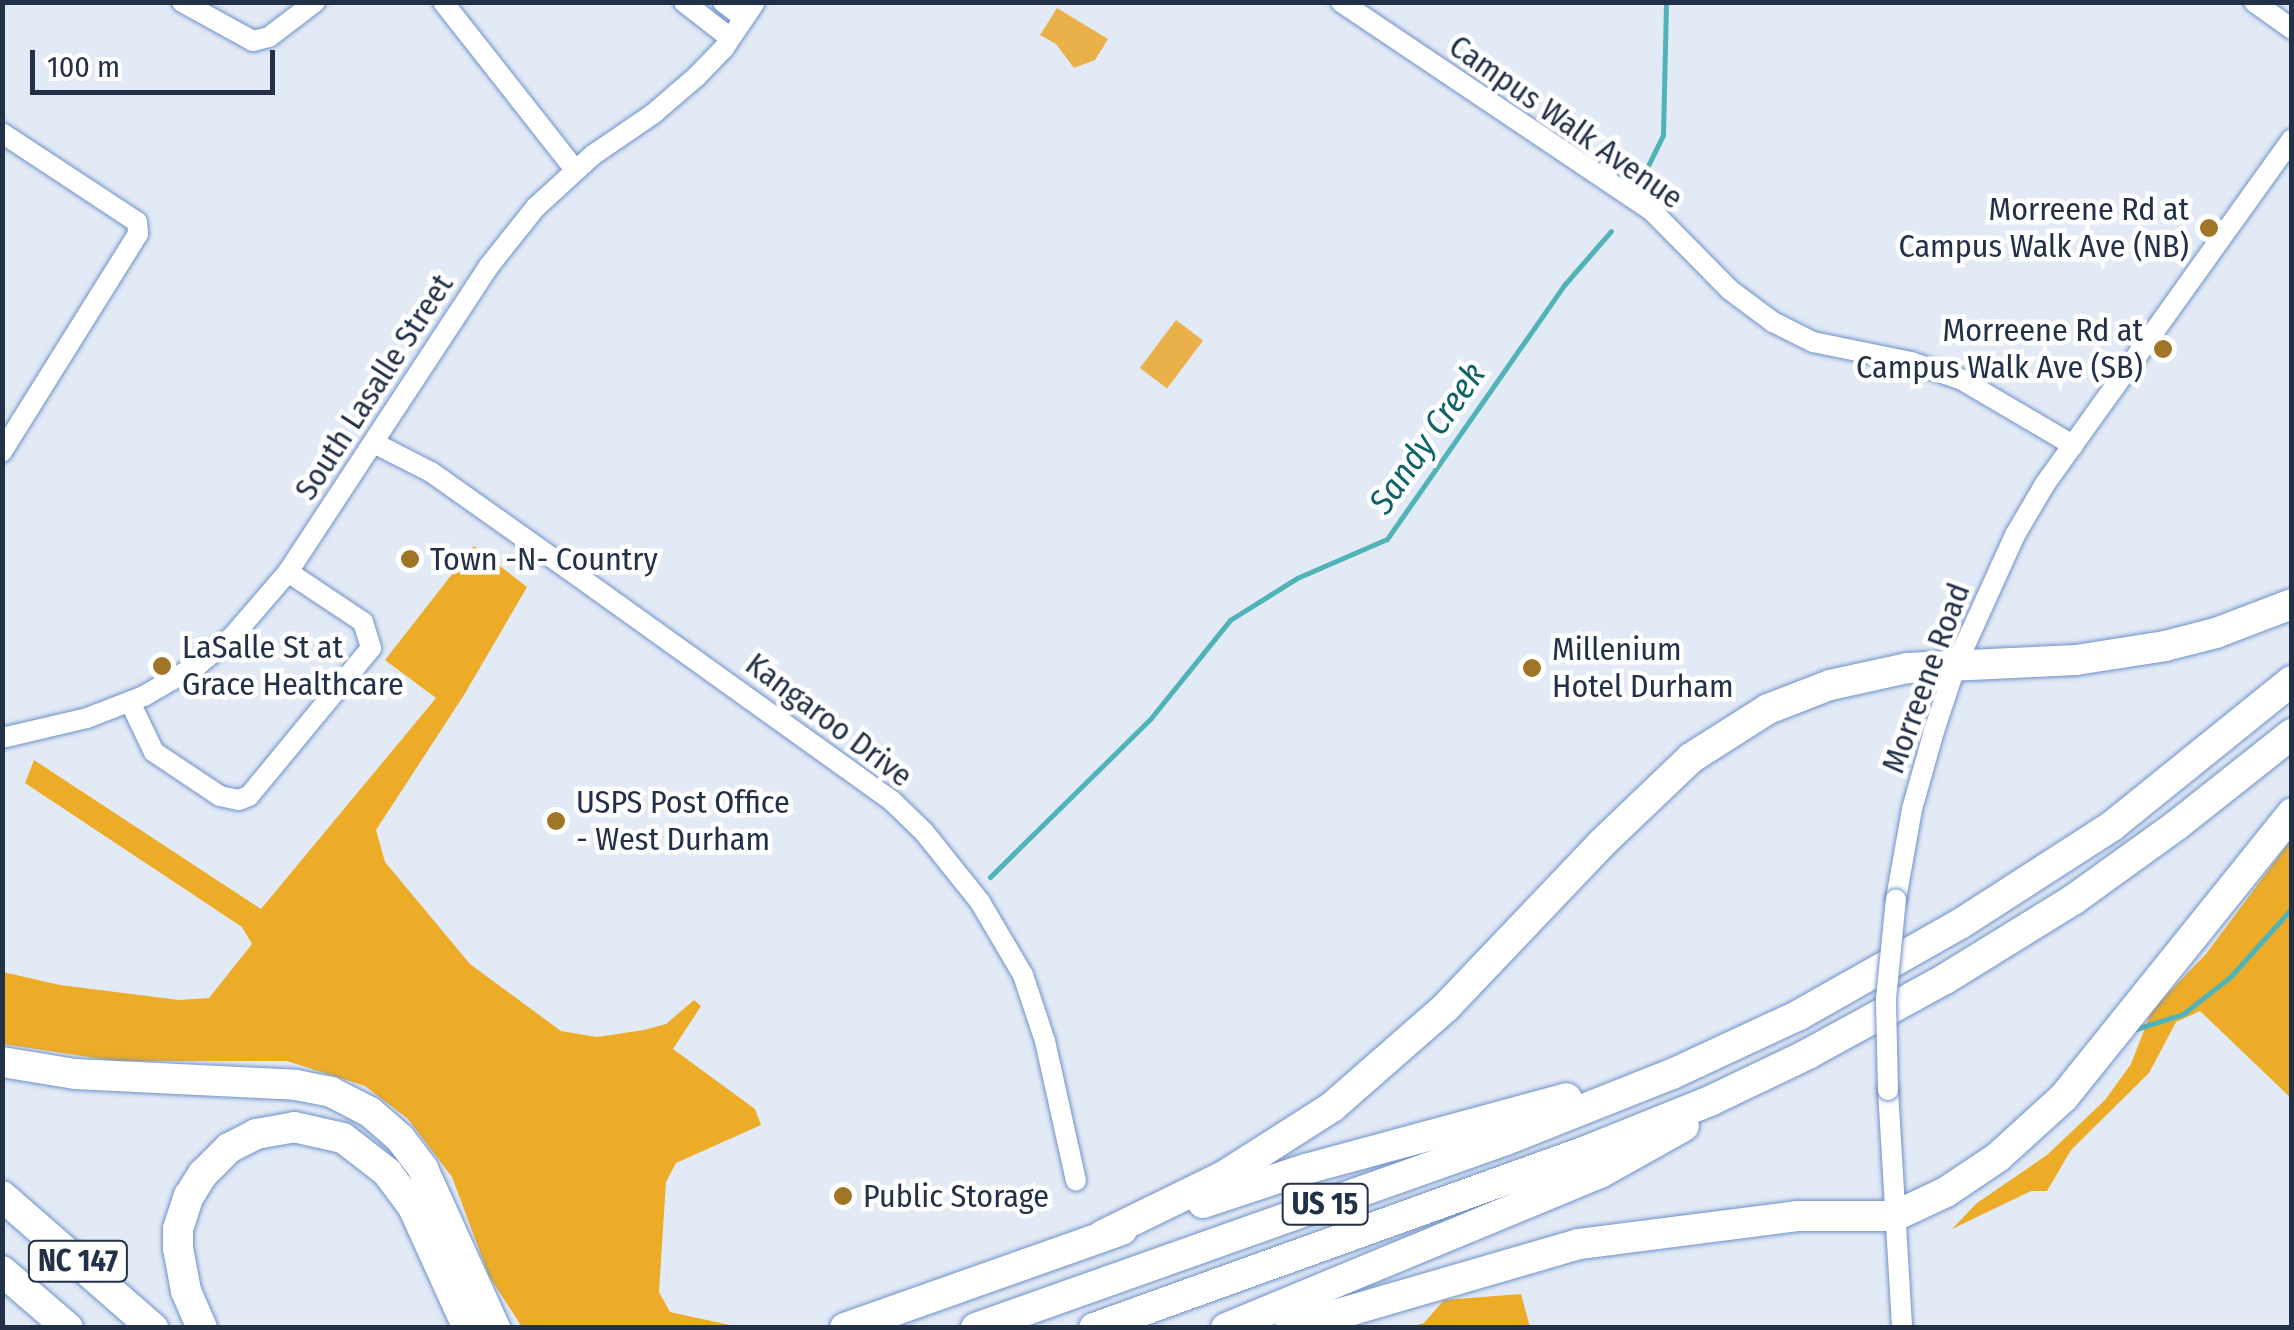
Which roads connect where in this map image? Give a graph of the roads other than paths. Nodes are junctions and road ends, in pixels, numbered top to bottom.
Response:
1 (182, 2) edge
2 (315, 2) edge
3 (443, 2) edge
4 (684, 2) edge
5 (724, 2) edge
6 (1341, 2) edge
7 (2254, 2) edge
8 (750, 10) edge
9 (2292, 29) edge
10 (730, 38) junction
11 (2, 133) edge
12 (2292, 139) edge
13 (574, 170) junction
14 (374, 442) junction
15 (2073, 445) junction
16 (2, 452) edge
17 (288, 572) junction
18 (2292, 604) edge
19 (1956, 665) junction
20 (2292, 681) edge
21 (130, 702) junction
22 (2292, 734) edge
23 (2, 738) edge
24 (2292, 813) edge
25 (2, 1062) edge
26 (1672, 1074) junction
27 (1740, 1088) junction
28 (1076, 1181) dead end
29 (2, 1196) edge
30 (1895, 1216) junction
31 (1103, 1235) junction
32 (2, 1271) edge
33 (68, 1328) edge
34 (153, 1328) edge
35 (202, 1328) edge
36 (468, 1328) edge
37 (495, 1328) edge
38 (845, 1328) edge
39 (976, 1328) edge
40 (1094, 1328) edge
41 (1226, 1328) edge
42 (1290, 1328) edge
43 (1902, 1328) edge

1 - 2 street
3 - 13 street
4 - 10 street
5 - 8 street
6 - 15 street, Campus Walk Avenue
7 - 9 street
8 - 10 street, South Lasalle Street
10 - 13 street, South Lasalle Street
11 - 16 street
12 - 15 street, Morreene Road
13 - 14 street, South Lasalle Street
14 - 17 street, South Lasalle Street
14 - 28 street, Kangaroo Drive
15 - 19 street, Morreene Road
17 - 21 street, South Lasalle Street
17 - 21 street
18 - 19 highway
19 - 30 street, Morreene Road, bridge
19 - 31 highway
20 - 26 highway, US 15
21 - 23 street, South Lasalle Street
22 - 27 highway, US 15
24 - 30 highway
25 - 37 highway
26 - 31 highway
26 - 39 highway, US 15
27 - 40 highway, US 15
27 - 41 highway
29 - 34 highway, NC 147
30 - 42 highway
30 - 43 street, Morreene Road
31 - 38 highway
32 - 33 highway, NC 147
35 - 36 highway

